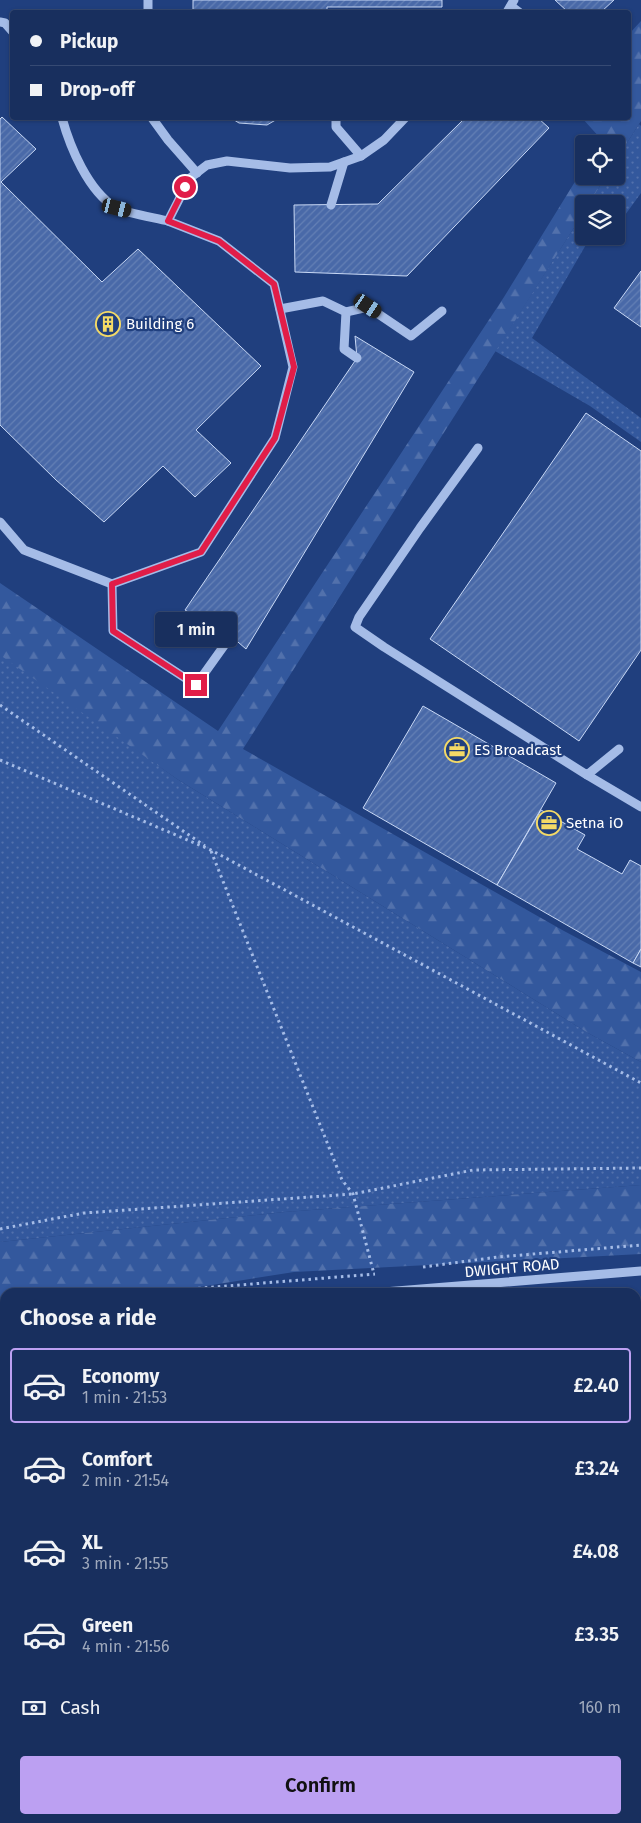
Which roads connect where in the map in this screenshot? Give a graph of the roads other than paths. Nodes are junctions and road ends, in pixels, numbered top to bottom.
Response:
1 (0, 22) edge
2 (10, 29) edge
3 (63, 120) edge
4 (153, 120) edge
5 (336, 120) edge
6 (404, 120) edge
7 (361, 156) junction
8 (344, 162) junction
9 (197, 172) junction
10 (331, 204) dead end
11 (168, 221) junction
12 (280, 309) junction
13 (442, 311) dead end
14 (346, 312) junction
15 (357, 358) dead end
16 (478, 448) dead end
17 (0, 522) edge
18 (112, 584) junction
19 (231, 636) dead end
20 (619, 750) dead end
21 (587, 775) junction
22 (641, 807) edge
23 (641, 1271) edge
24 (433, 1288) edge

1 - 2 street
3 - 11 street
4 - 9 street
5 - 7 street
6 - 7 street
7 - 8 street
8 - 9 street
8 - 10 street
9 - 11 street
11 - 12 street
12 - 14 street
12 - 18 street
13 - 14 street
14 - 15 street
16 - 21 street
17 - 18 street
18 - 19 street
20 - 21 street
21 - 22 street
23 - 24 street, DWIGHT ROAD

